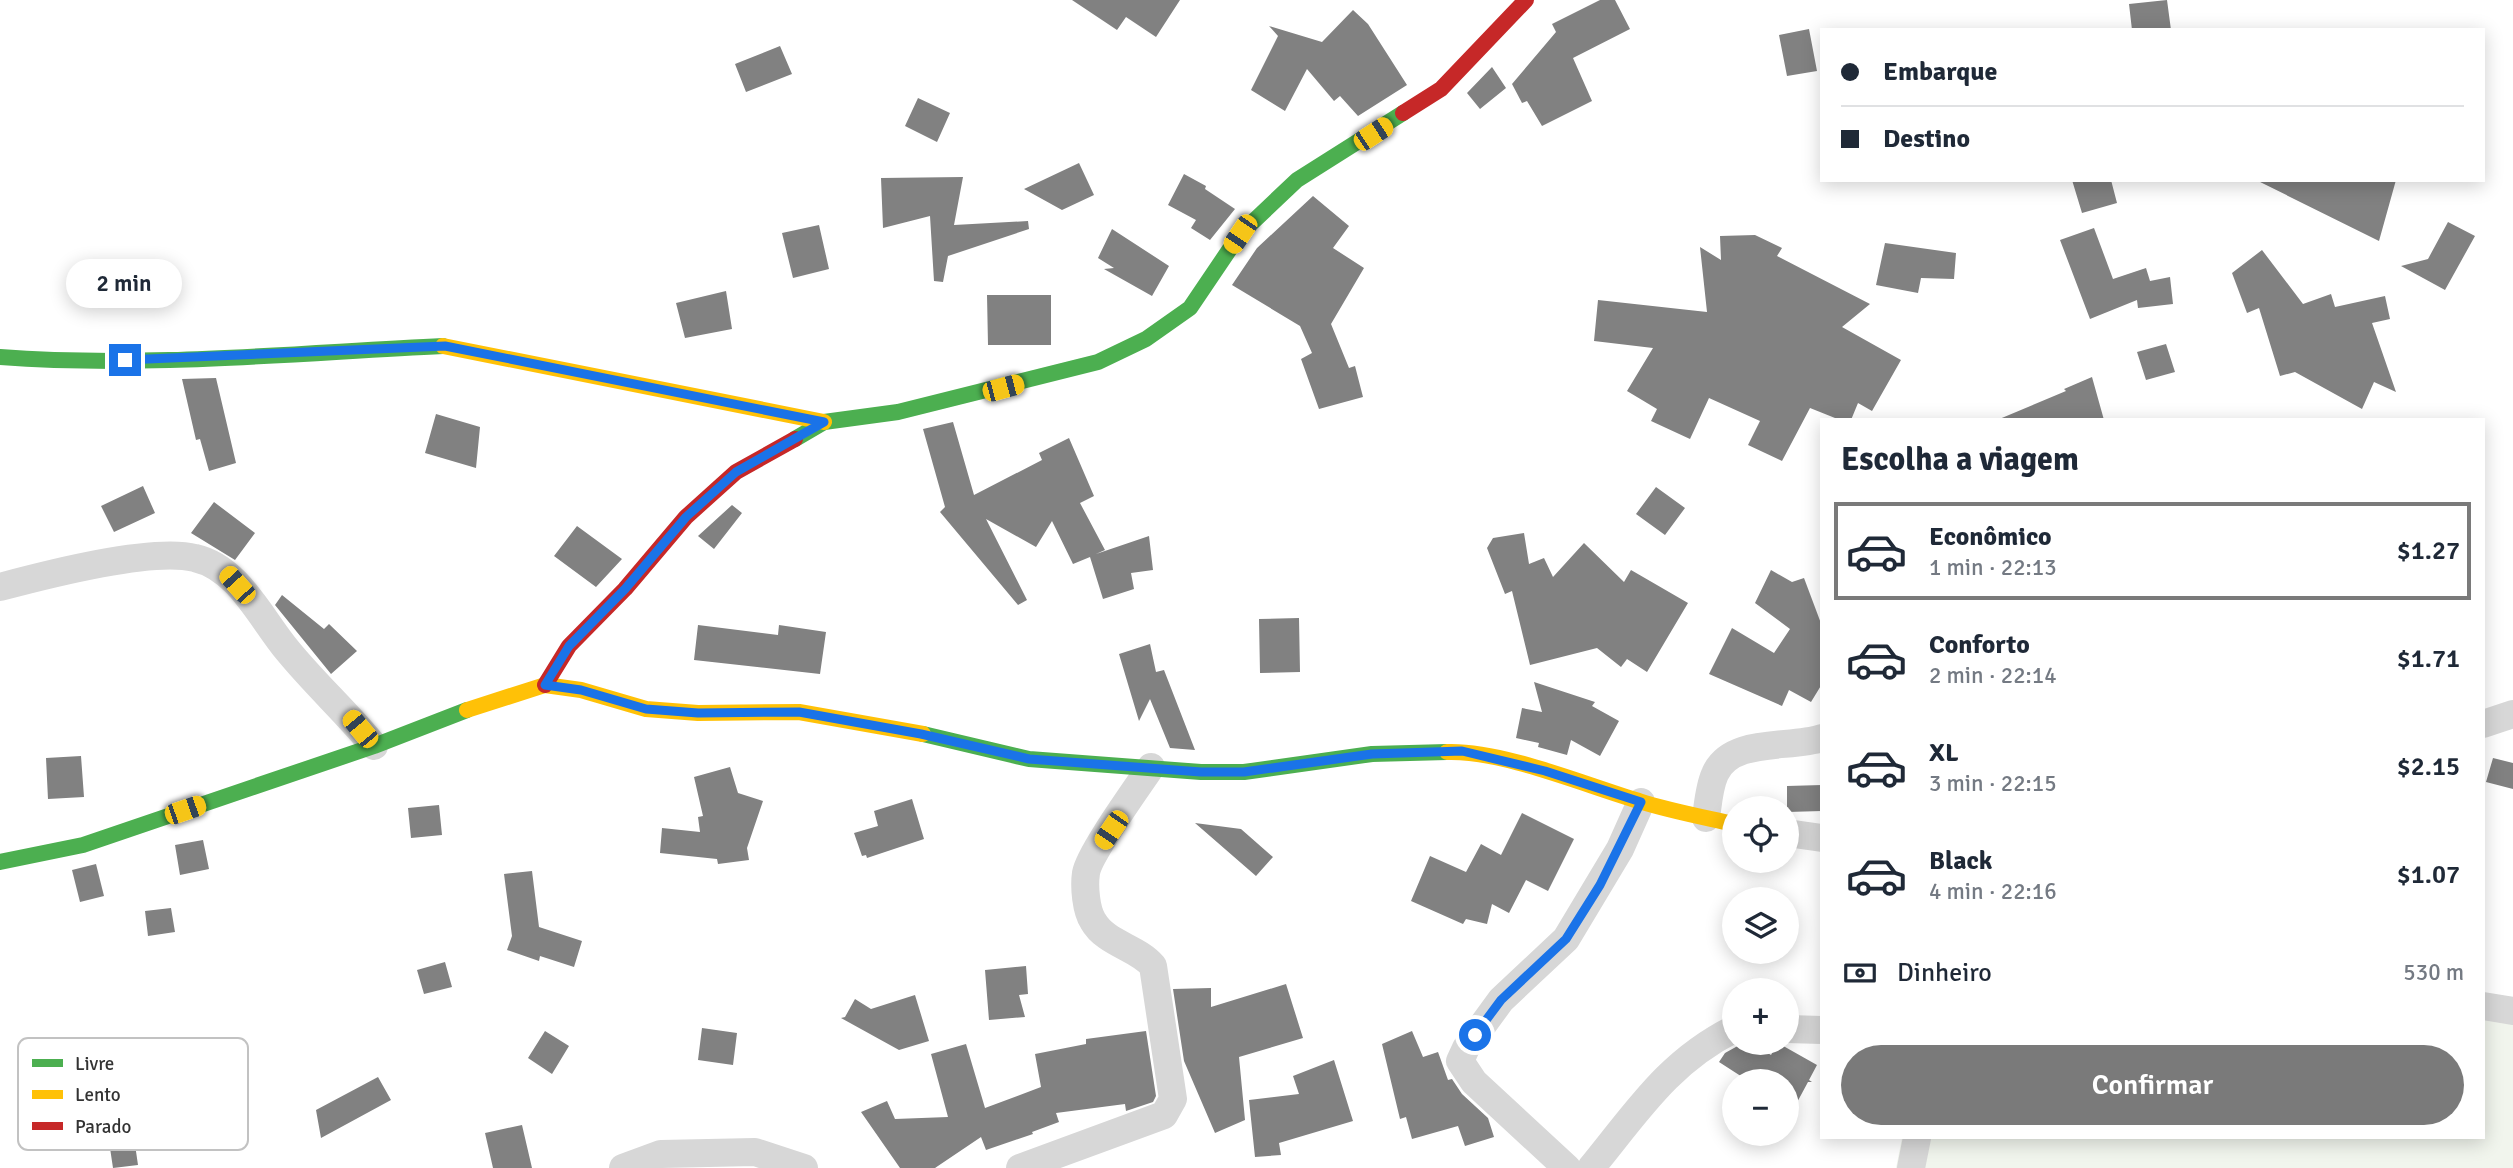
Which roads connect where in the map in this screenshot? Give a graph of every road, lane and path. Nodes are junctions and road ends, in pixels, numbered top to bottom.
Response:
1 (1526, 0) edge
2 (0, 357) edge
3 (824, 422) junction
4 (0, 587) edge
5 (545, 685) junction
6 (2513, 714) edge
7 (2485, 723) edge
8 (1820, 739) edge
9 (374, 746) junction
10 (1151, 767) junction
11 (1641, 802) junction
12 (1706, 818) junction
13 (1722, 821) edge
14 (1799, 834) edge
15 (1820, 838) edge
16 (0, 862) edge
17 (2485, 1006) edge
18 (2513, 1011) edge
19 (1799, 1029) edge
20 (1820, 1030) edge
21 (1722, 1036) edge
22 (1917, 1139) edge
23 (623, 1168) edge
24 (804, 1168) edge
25 (1020, 1168) edge
26 (1567, 1168) edge
27 (1591, 1168) edge
28 (1911, 1168) edge

1 - 3 street
2 - 3 street
3 - 5 street
4 - 9 street
5 - 9 street
5 - 10 street
6 - 7 street
8 - 12 street
9 - 16 street
10 - 11 street
10 - 25 street
11 - 12 street
11 - 26 street
12 - 13 street
14 - 15 street
17 - 18 street
19 - 20 street
21 - 27 street
22 - 28 street
23 - 24 street

